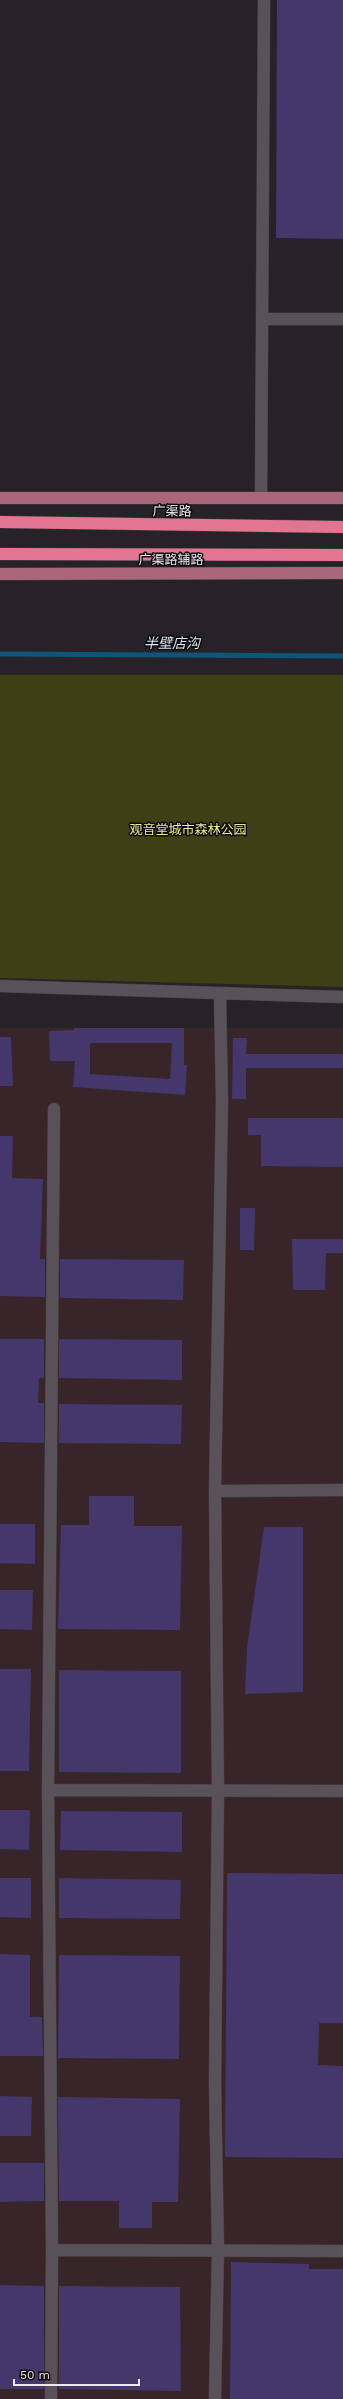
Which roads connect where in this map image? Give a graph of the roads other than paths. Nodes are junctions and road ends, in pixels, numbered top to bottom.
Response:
1 (264, 0) edge
2 (263, 319) junction
3 (343, 319) edge
4 (0, 498) edge
5 (261, 498) junction
6 (343, 498) edge
7 (0, 522) edge
8 (343, 527) edge
9 (0, 554) edge
10 (343, 555) edge
11 (343, 573) edge
12 (0, 574) edge
13 (0, 986) edge
14 (220, 993) junction
15 (343, 997) edge
16 (54, 1109) dead end
17 (343, 1490) edge
18 (215, 1491) junction
19 (48, 1790) junction
20 (218, 1791) junction
21 (343, 1791) edge
22 (52, 2250) junction
23 (218, 2250) junction
24 (343, 2251) edge
25 (51, 2399) edge
26 (214, 2399) edge

1 - 2 street
2 - 3 street
2 - 5 street
4 - 5 main road, 广渠路
5 - 6 main road, 广渠路
7 - 8 highway, 广渠路
9 - 10 highway
11 - 12 main road, 广渠路辅路
13 - 14 street
14 - 15 street
14 - 18 street
16 - 19 street
17 - 18 street
18 - 20 street
19 - 20 street
19 - 22 street
20 - 21 street
20 - 23 street
22 - 23 street
22 - 25 street
23 - 24 street
23 - 26 street

